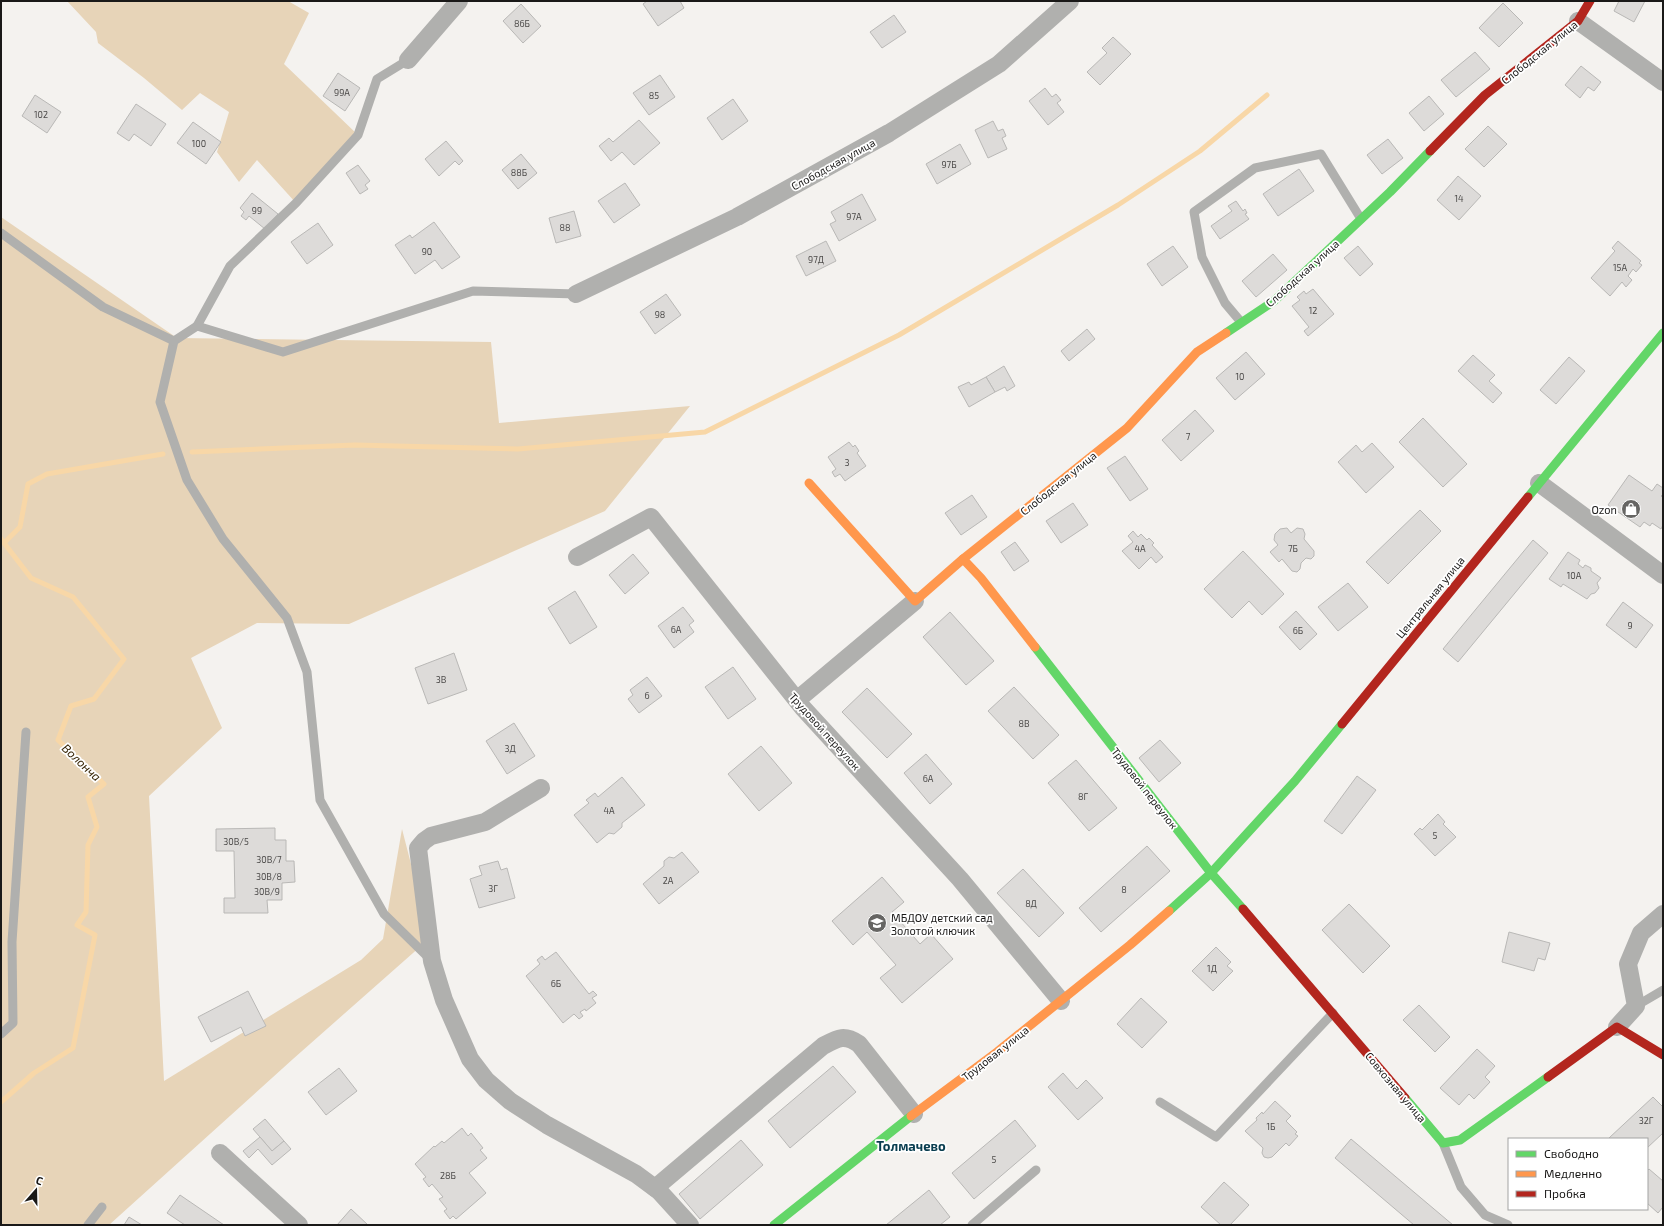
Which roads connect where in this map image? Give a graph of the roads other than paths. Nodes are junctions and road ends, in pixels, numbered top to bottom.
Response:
1 (459, 1) edge
2 (1070, 1) edge
3 (1590, 1) edge
4 (1578, 21) junction
5 (408, 60) joint
6 (1663, 82) edge
7 (1361, 219) junction
8 (1, 233) edge
9 (576, 294) joint
10 (1241, 322) junction
11 (197, 326) junction
12 (1663, 333) edge
13 (174, 341) junction
14 (809, 483) dead end
15 (1539, 483) junction
16 (577, 557) dead end
17 (963, 559) junction
18 (1663, 575) edge
19 (915, 601) junction
20 (797, 700) junction
21 (26, 732) dead end
22 (541, 788) dead end
23 (1210, 873) junction
24 (1663, 914) edge
25 (432, 961) junction
26 (1663, 990) edge
27 (1061, 1001) junction
28 (1636, 1006) junction
29 (1333, 1012) junction
30 (1617, 1027) junction
31 (1, 1034) edge
32 (1663, 1054) edge
33 (1160, 1102) dead end
34 (914, 1114) junction
35 (1443, 1143) junction
36 (220, 1153) dead end
37 (1036, 1170) dead end
38 (655, 1188) junction
39 (102, 1207) dead end
40 (1485, 1215) junction
41 (88, 1225) edge
42 (299, 1225) edge
43 (690, 1225) edge
44 (774, 1225) edge
45 (972, 1225) edge
46 (1484, 1225) edge
47 (1508, 1225) edge

1 - 5 street
2 - 9 street, Слободская улица
3 - 4 street, Слободская улица
4 - 6 street
4 - 7 street, Слободская улица
5 - 11 lane
7 - 10 street, Слободская улица
7 - 10 lane
8 - 13 lane
9 - 11 lane
10 - 17 street, Слободская улица
11 - 13 lane
12 - 15 street, Центральная улица
13 - 25 lane
14 - 19 street
15 - 18 street
15 - 23 street, Центральная улица
16 - 20 street, Трудовой переулок
17 - 19 street
17 - 23 street, Трудовой переулок
19 - 20 street
20 - 27 street, Трудовой переулок
21 - 31 lane
22 - 25 street
23 - 27 street, Трудовая улица
23 - 29 street, Совхозная улица
24 - 28 street
25 - 38 street
26 - 28 lane
27 - 34 street, Трудовая улица
28 - 30 street
29 - 33 lane
29 - 35 street, Совхозная улица
30 - 32 street
30 - 35 street
34 - 38 street
34 - 44 street, Трудовая улица
35 - 40 lane
36 - 42 street
37 - 45 lane
38 - 43 street
39 - 41 lane
40 - 46 lane
40 - 47 lane

